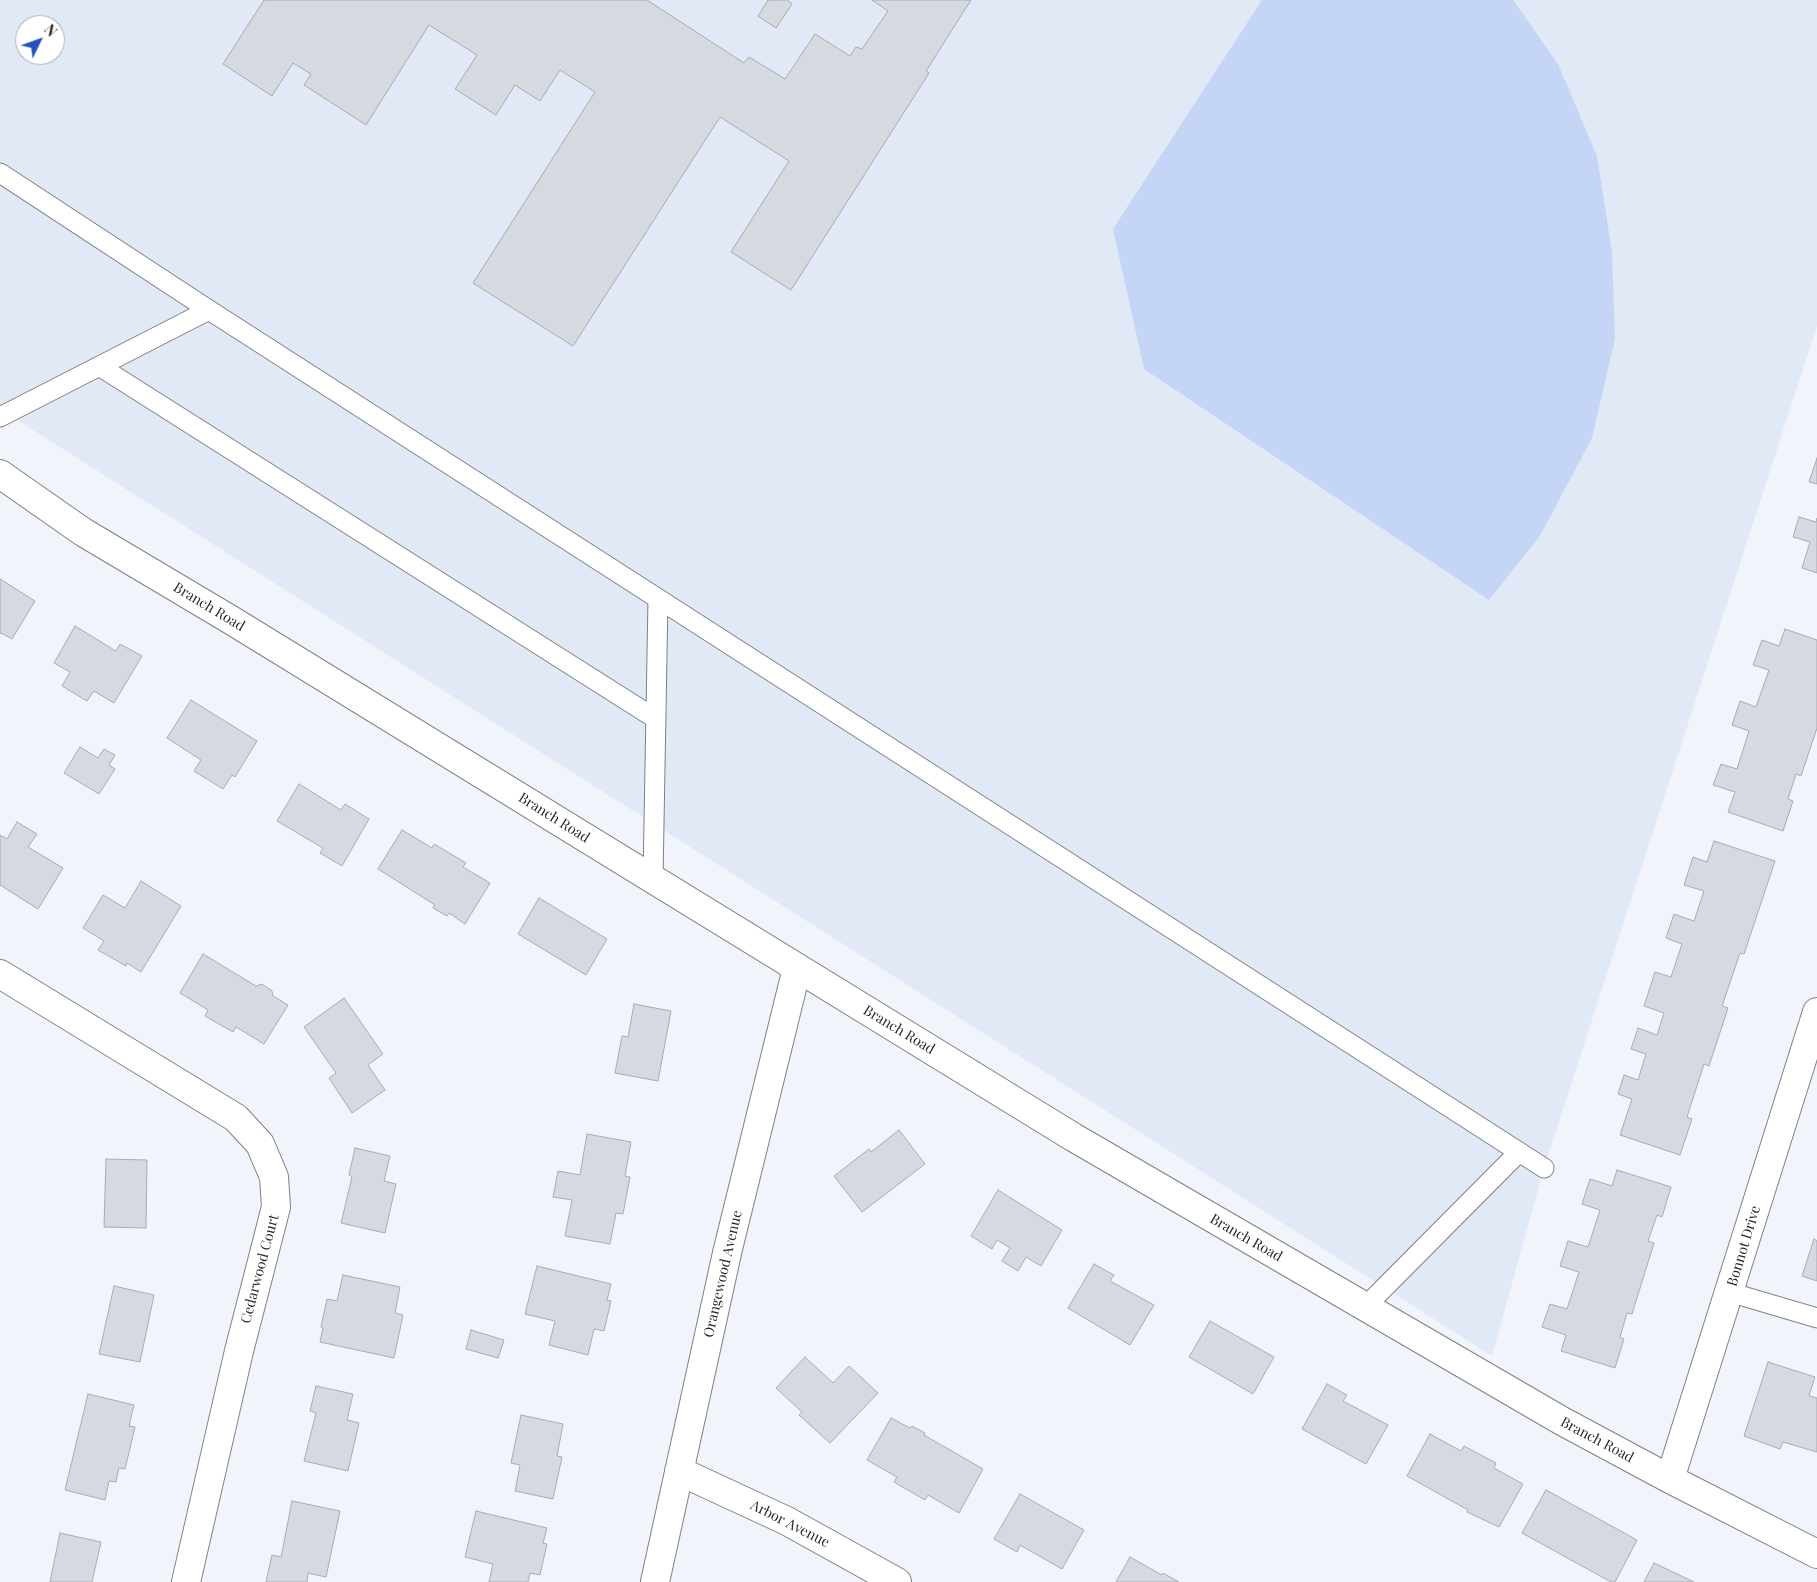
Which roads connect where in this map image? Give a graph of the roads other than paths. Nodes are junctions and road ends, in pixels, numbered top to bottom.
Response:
1 (0, 173) edge
2 (209, 310) junction
3 (99, 366) junction
4 (0, 417) edge
5 (0, 474) edge
6 (658, 600) junction
7 (656, 719) junction
8 (653, 879) junction
9 (797, 968) junction
10 (0, 974) edge
11 (1817, 1012) edge
12 (1519, 1152) junction
13 (1544, 1168) dead end
14 (1729, 1292) junction
15 (1365, 1307) junction
16 (1817, 1318) edge
17 (679, 1471) junction
18 (1670, 1479) junction
19 (1817, 1554) edge
20 (186, 1582) edge
21 (655, 1582) edge
22 (897, 1582) edge

1 - 2 lane
2 - 3 lane
2 - 6 lane
3 - 4 lane
3 - 7 lane
5 - 8 street, Branch Road
6 - 7 lane
6 - 12 lane
7 - 8 lane
8 - 9 street, Branch Road
9 - 15 street, Branch Road
9 - 17 street, Orangewood Avenue
10 - 20 street, Cedarwood Court
11 - 14 street, Bonnot Drive
12 - 13 lane
12 - 15 lane
14 - 16 lane
14 - 18 street, Bonnot Drive
15 - 18 street, Branch Road
17 - 21 street, Orangewood Avenue
17 - 22 street, Arbor Avenue
18 - 19 street, Branch Road

